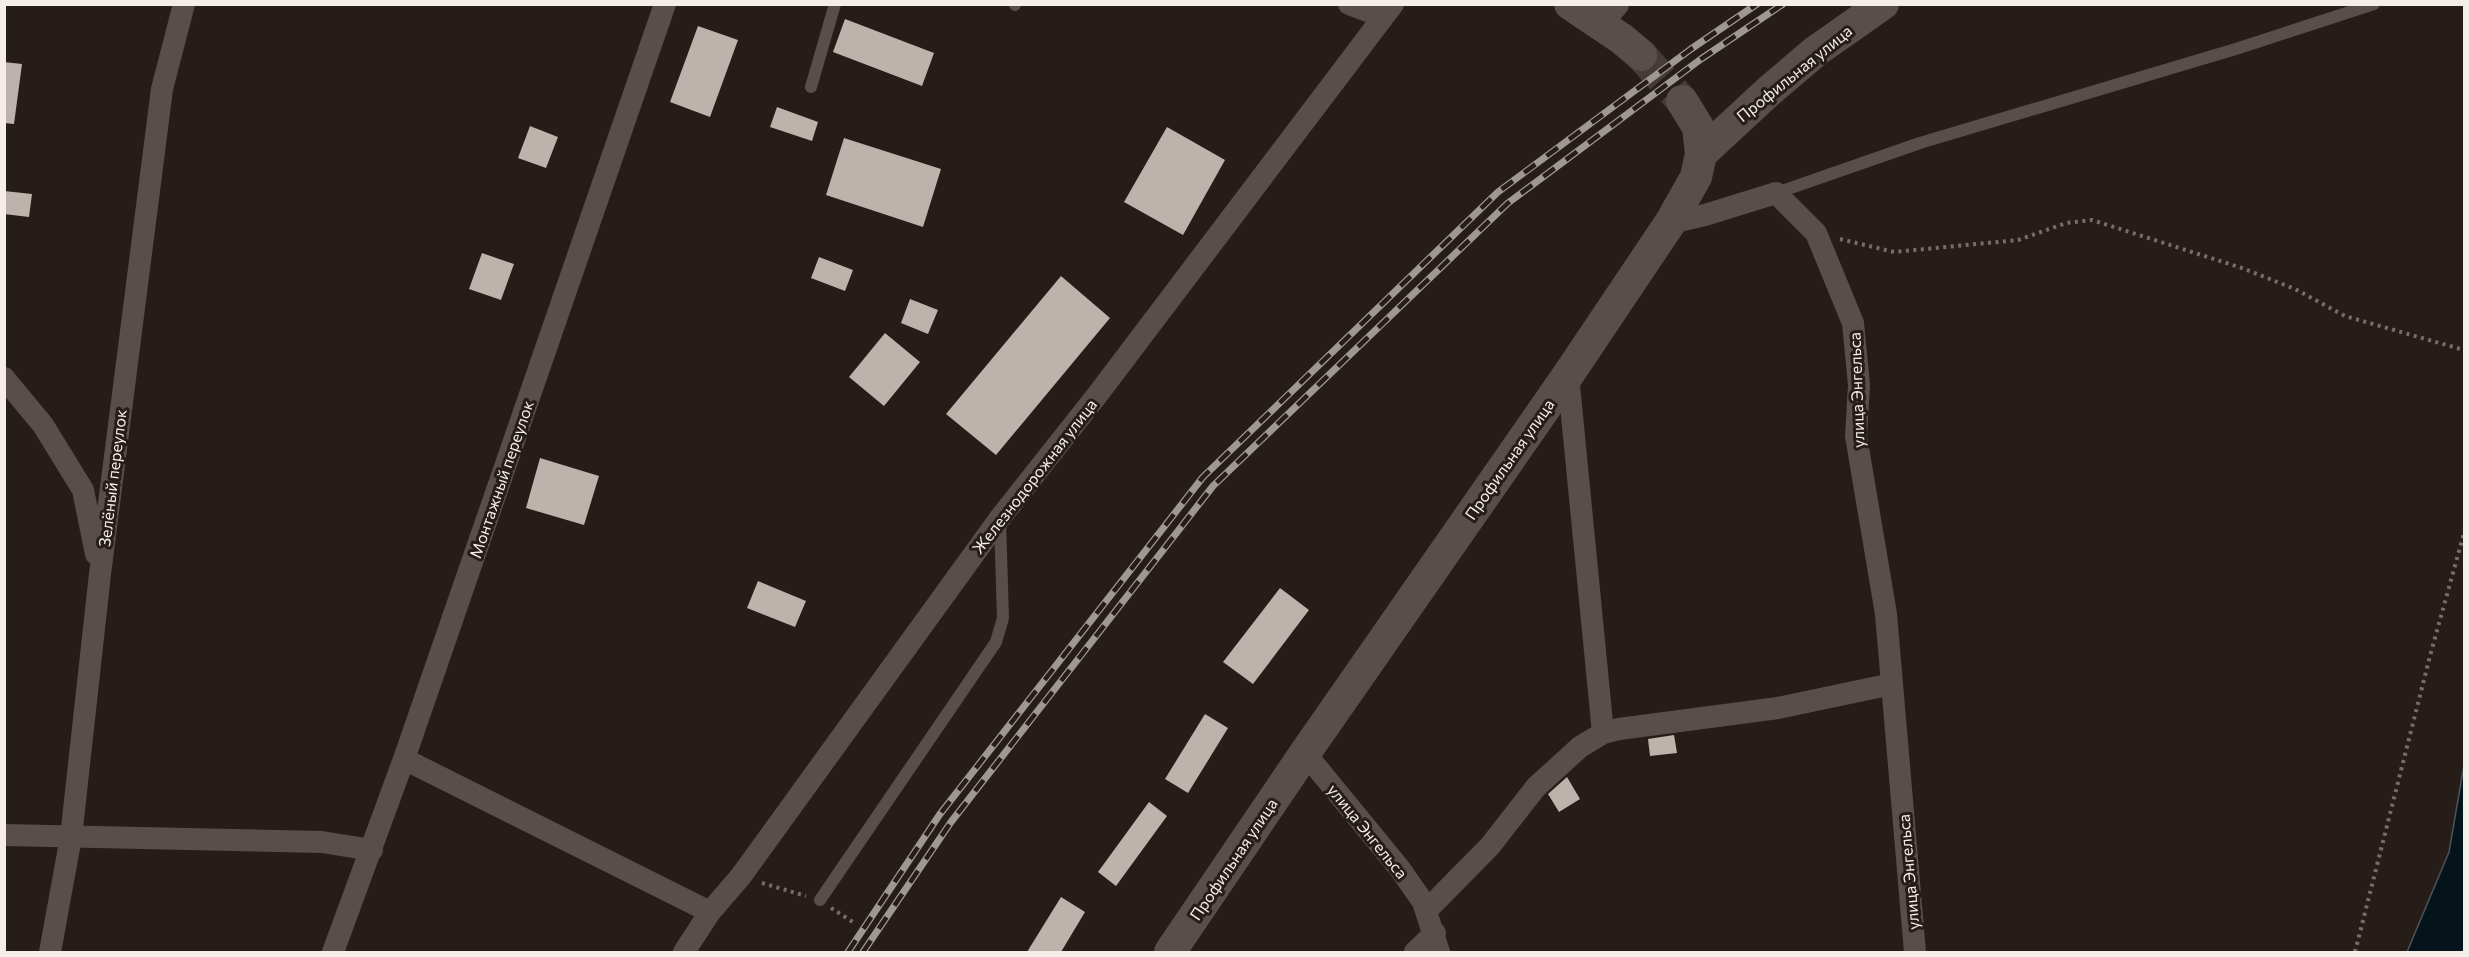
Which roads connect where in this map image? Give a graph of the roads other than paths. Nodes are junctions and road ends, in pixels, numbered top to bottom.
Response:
1 (184, 4) edge
2 (665, 4) edge
3 (836, 4) edge
4 (1349, 4) edge
5 (1570, 4) edge
6 (1883, 4) edge
7 (2374, 4) edge
8 (1388, 11) edge
9 (1606, 14) edge
10 (1641, 54) tunnel mouth
11 (811, 87) dead end
12 (1682, 101) tunnel mouth
13 (1701, 154) junction
14 (1776, 193) junction
15 (1670, 223) junction
16 (1568, 375) junction
17 (4, 378) edge
18 (1000, 518) junction
19 (100, 573) junction
20 (1892, 684) junction
21 (1604, 733) junction
22 (1305, 753) junction
23 (404, 759) junction
24 (4, 835) edge
25 (71, 837) junction
26 (372, 849) junction
27 (820, 900) road end
28 (1426, 911) junction
29 (710, 912) junction
30 (1437, 943) edge
31 (51, 952) edge
32 (333, 952) edge
33 (684, 952) edge
34 (1170, 952) edge
35 (1414, 952) edge
36 (1915, 952) edge

1 - 19 street, Зелёный переулок
2 - 23 street, Монтажный переулок
3 - 11 lane
4 - 8 street
5 - 9 main road
6 - 13 main road, Профильная улица
7 - 14 lane
8 - 18 street, Железнодорожная улица
9 - 10 main road
12 - 13 main road
13 - 15 main road, Профильная улица
14 - 15 street
14 - 20 street, улица Энгельса
15 - 16 main road, Профильная улица
16 - 21 street
16 - 22 main road, Профильная улица
17 - 19 street
18 - 27 lane
18 - 29 street, Железнодорожная улица
19 - 25 street, Зелёный переулок
20 - 21 street
20 - 36 street, улица Энгельса
21 - 28 street
22 - 28 street, улица Энгельса
22 - 34 main road, Профильная улица
23 - 26 street, Монтажный переулок
23 - 29 street
24 - 25 street
25 - 26 street
25 - 31 street, Зелёный переулок
26 - 32 street, Монтажный переулок
28 - 30 street, улица Энгельса
29 - 33 street, Железнодорожная улица
30 - 35 street

